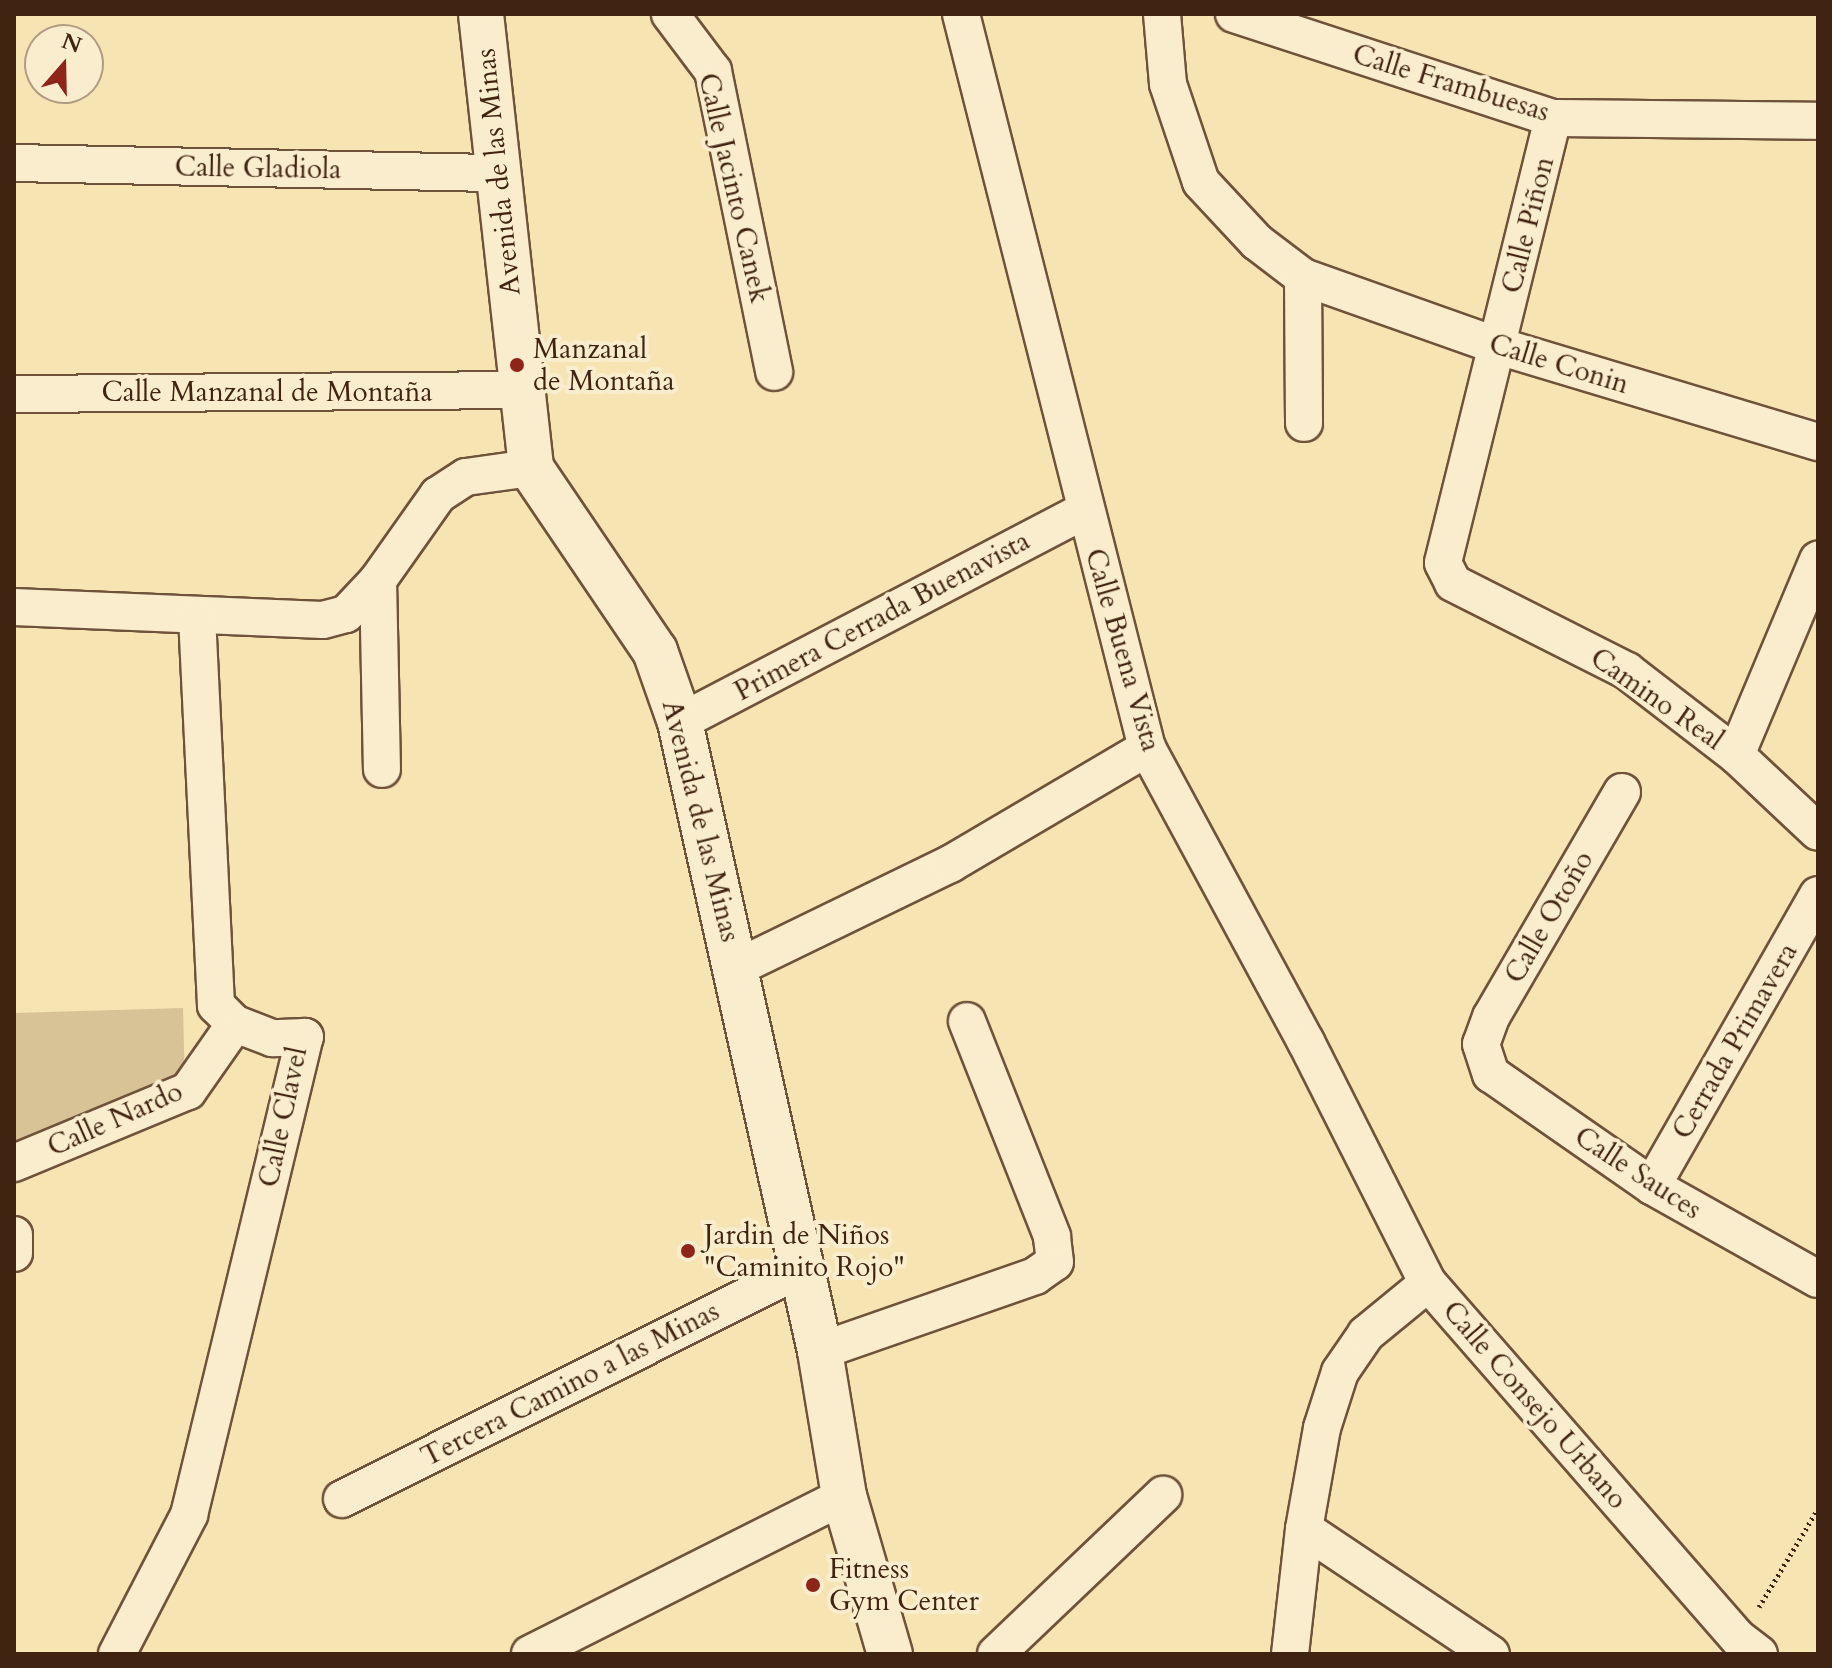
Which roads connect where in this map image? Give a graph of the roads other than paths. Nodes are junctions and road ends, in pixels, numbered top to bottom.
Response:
1 (481, 14) edge
2 (670, 14) edge
3 (961, 14) edge
4 (1162, 14) edge
5 (1234, 14) edge
6 (1553, 118) junction
7 (1818, 121) edge
8 (14, 163) edge
9 (502, 173) junction
10 (1303, 277) junction
11 (1498, 346) junction
12 (774, 372) dead end
13 (521, 390) junction
14 (14, 394) edge
15 (1304, 423) dead end
16 (1818, 442) edge
17 (531, 468) junction
18 (1083, 511) junction
19 (1443, 563) joint
20 (1815, 577) edge
21 (378, 580) junction
22 (14, 607) edge
23 (197, 616) junction
24 (680, 722) junction
25 (1147, 748) junction
26 (1736, 755) junction
27 (382, 769) dead end
28 (1622, 792) dead end
29 (1818, 832) edge
30 (1818, 895) edge
31 (738, 967) junction
32 (967, 1021) dead end
33 (235, 1024) junction
34 (1481, 1044) joint
35 (14, 1163) edge
36 (1652, 1186) junction
37 (14, 1235) edge
38 (14, 1253) edge
39 (799, 1270) junction
40 (1818, 1279) edge
41 (1428, 1283) junction
42 (820, 1351) junction
43 (1163, 1495) dead end
44 (844, 1496) junction
45 (342, 1499) dead end
46 (1304, 1529) junction
47 (1749, 1647) edge
48 (117, 1654) edge
49 (530, 1654) edge
50 (890, 1654) edge
51 (996, 1654) edge
52 (1290, 1654) edge
53 (1491, 1654) edge

1 - 9 street, Avenida de las Minas
2 - 12 street, Calle Jacinto Canek
3 - 18 street, Calle Buena Vista
4 - 10 street
5 - 6 street, Calle Frambuesas
6 - 7 street, Calle Frambuesas
6 - 11 street, Calle Piñon
8 - 9 street, Calle Gladiola
9 - 13 street, Avenida de las Minas
10 - 11 street, Calle Conin
10 - 15 street
11 - 16 street, Calle Conin
11 - 19 street, Calle Piñon
13 - 14 street, Calle Manzanal de Montaña
13 - 17 street, Avenida de las Minas
17 - 21 street
17 - 24 street, Avenida de las Minas
18 - 24 street, Primera Cerrada Buenavista
18 - 25 street, Calle Buena Vista
19 - 26 street, Camino Real
20 - 26 street
21 - 23 street
21 - 27 street
22 - 23 street
23 - 33 street
24 - 31 street, Avenida de las Minas
25 - 31 street
25 - 41 street, Calle Buena Vista
26 - 29 street, Camino Real
28 - 34 street, Calle Otoño
30 - 36 street, Cerrada Primavera
31 - 39 street, Avenida de las Minas
32 - 42 street
33 - 35 street, Calle Nardo
33 - 48 street, Calle Clavel
34 - 36 street, Calle Sauces
36 - 40 street, Calle Sauces
37 - 38 street
39 - 42 street, Avenida de las Minas
39 - 45 street, Tercera Camino a las Minas
41 - 46 street, Calle Consejo Urbano
41 - 47 street, Calle Consejo Urbano
42 - 44 street, Avenida de las Minas
43 - 51 street
44 - 49 street
44 - 50 street, Avenida de las Minas
46 - 52 street, Calle Consejo Urbano
46 - 53 street

